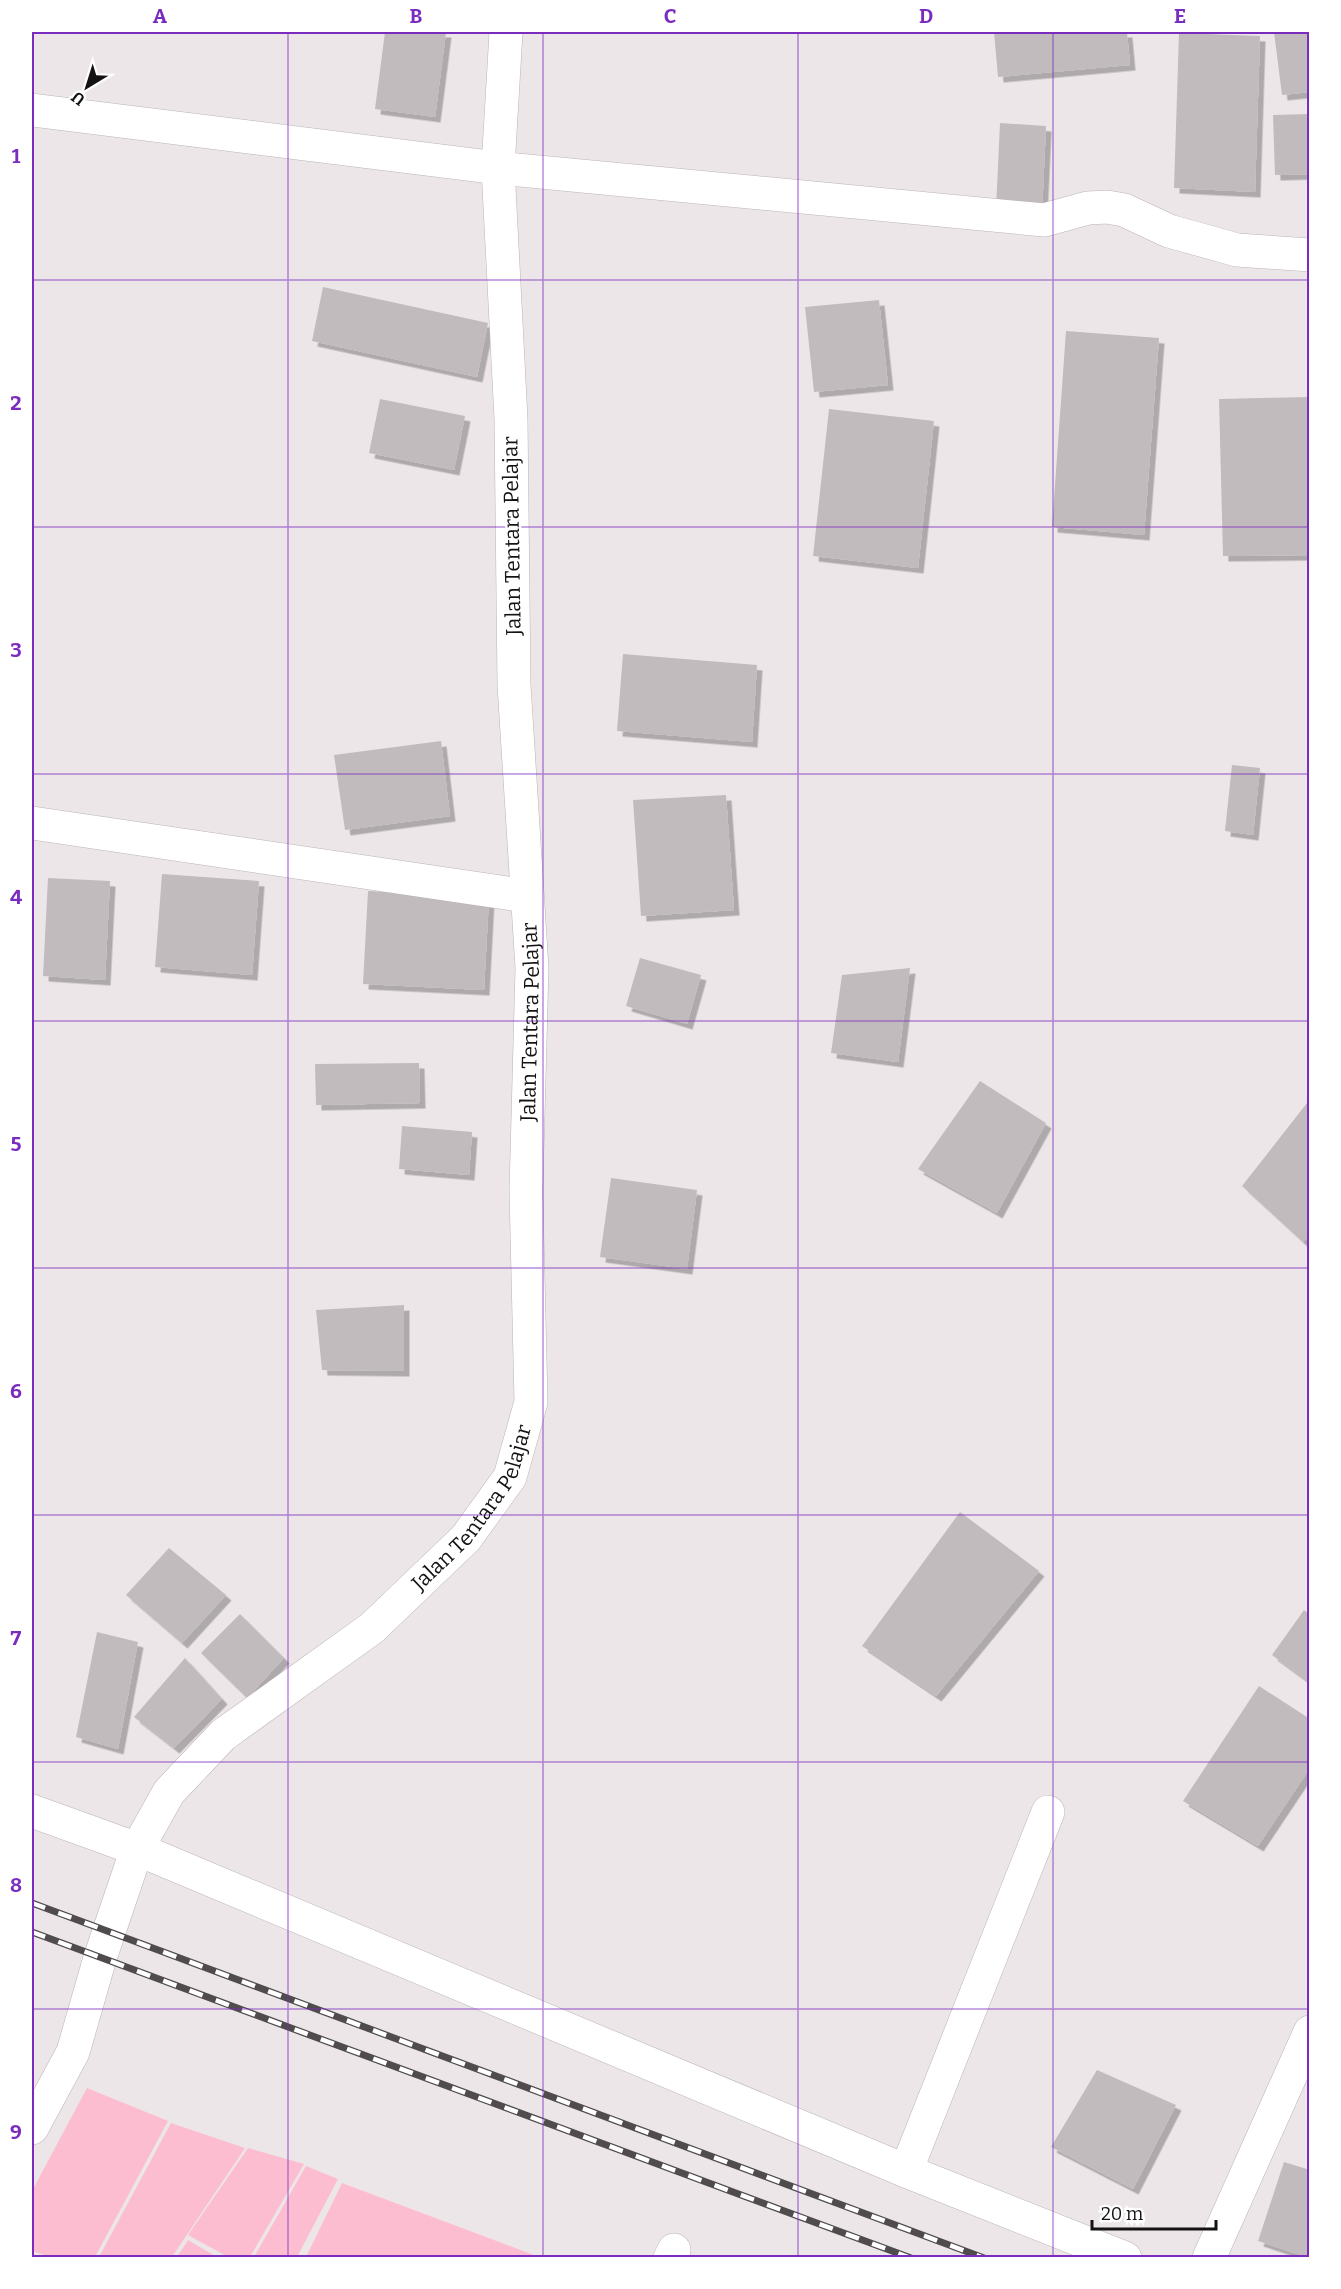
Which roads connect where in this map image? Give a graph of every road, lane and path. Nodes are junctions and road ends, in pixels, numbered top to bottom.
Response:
1 (506, 32) edge
2 (32, 110) edge
3 (498, 168) junction
4 (1310, 255) edge
5 (32, 823) edge
6 (527, 896) junction
7 (32, 1811) edge
8 (1048, 1812) dead end
9 (137, 1849) junction
10 (1310, 2032) edge
11 (32, 2128) edge
12 (906, 2171) junction
13 (1125, 2258) edge
14 (1209, 2258) edge

1 - 3 street, Jalan Tentara Pelajar
2 - 3 street
3 - 4 street
3 - 6 street, Jalan Tentara Pelajar
5 - 6 street
6 - 9 street, Jalan Tentara Pelajar
7 - 9 street
8 - 12 street
9 - 11 street, Jalan Tentara Pelajar
9 - 12 street
10 - 14 street
12 - 13 street

